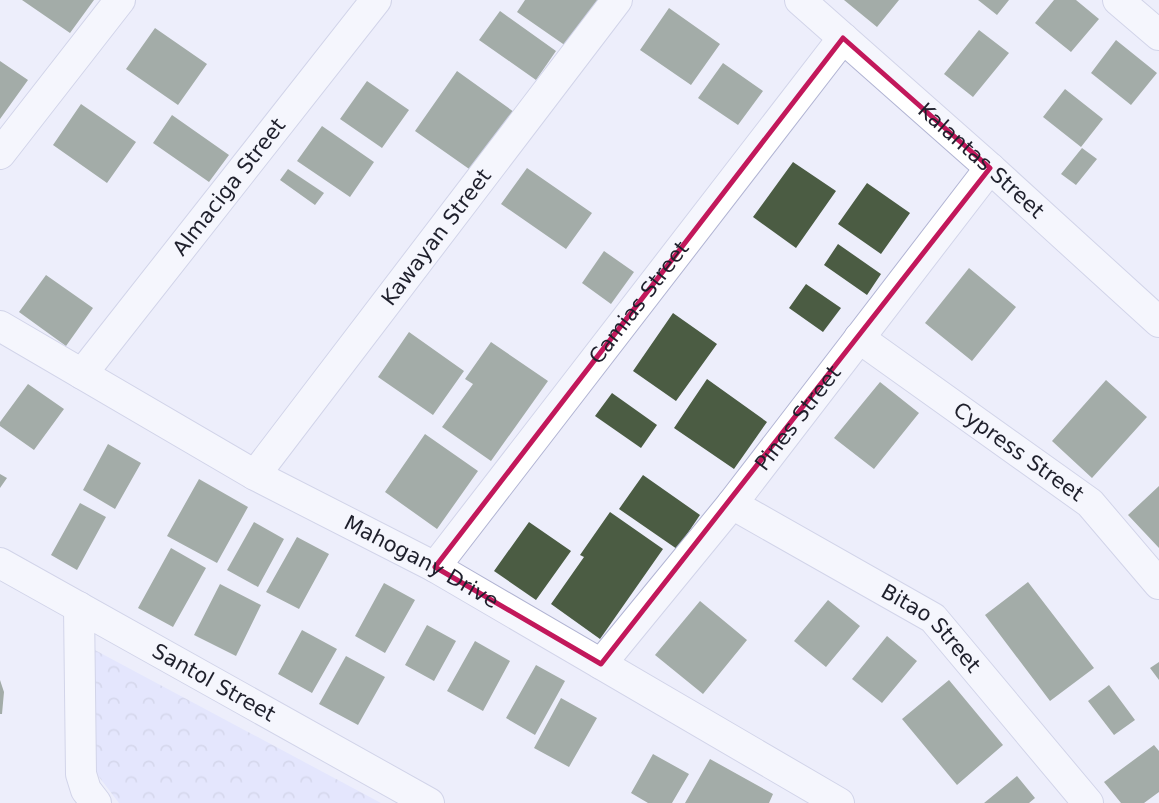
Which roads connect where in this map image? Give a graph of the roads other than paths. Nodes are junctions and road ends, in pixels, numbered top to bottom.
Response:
1 (120, 0) edge
2 (376, 0) edge
3 (617, 0) edge
4 (800, 0) edge
5 (1118, 0) edge
6 (1159, 35) edge
7 (843, 38) junction
8 (0, 153) edge
9 (990, 168) junction
10 (1159, 322) edge
11 (0, 326) edge
12 (859, 338) junction
13 (82, 374) junction
14 (255, 475) junction
15 (732, 504) junction
16 (0, 563) edge
17 (435, 567) junction
18 (1159, 584) edge
19 (79, 607) junction
20 (601, 664) junction
21 (96, 803) edge
22 (429, 803) edge
23 (839, 803) edge
24 (1088, 803) edge

1 - 8 street
2 - 13 street, Almaciga Street
3 - 14 street, Kawayan Street
4 - 7 street, Kalantas Street
5 - 6 street
7 - 9 street, Kalantas Street
7 - 17 street, Camias Street
9 - 10 street, Kalantas Street
9 - 12 street, Pines Street
11 - 13 street, Mahogany Drive
12 - 15 street, Pines Street
12 - 18 street, Cypress Street
13 - 14 street, Mahogany Drive
14 - 17 street, Mahogany Drive
15 - 20 street, Pines Street
15 - 24 street, Bitao Street
16 - 19 street, Santol Street
17 - 20 street, Mahogany Drive
19 - 21 street
19 - 22 street, Santol Street
20 - 23 street, Mahogany Drive

